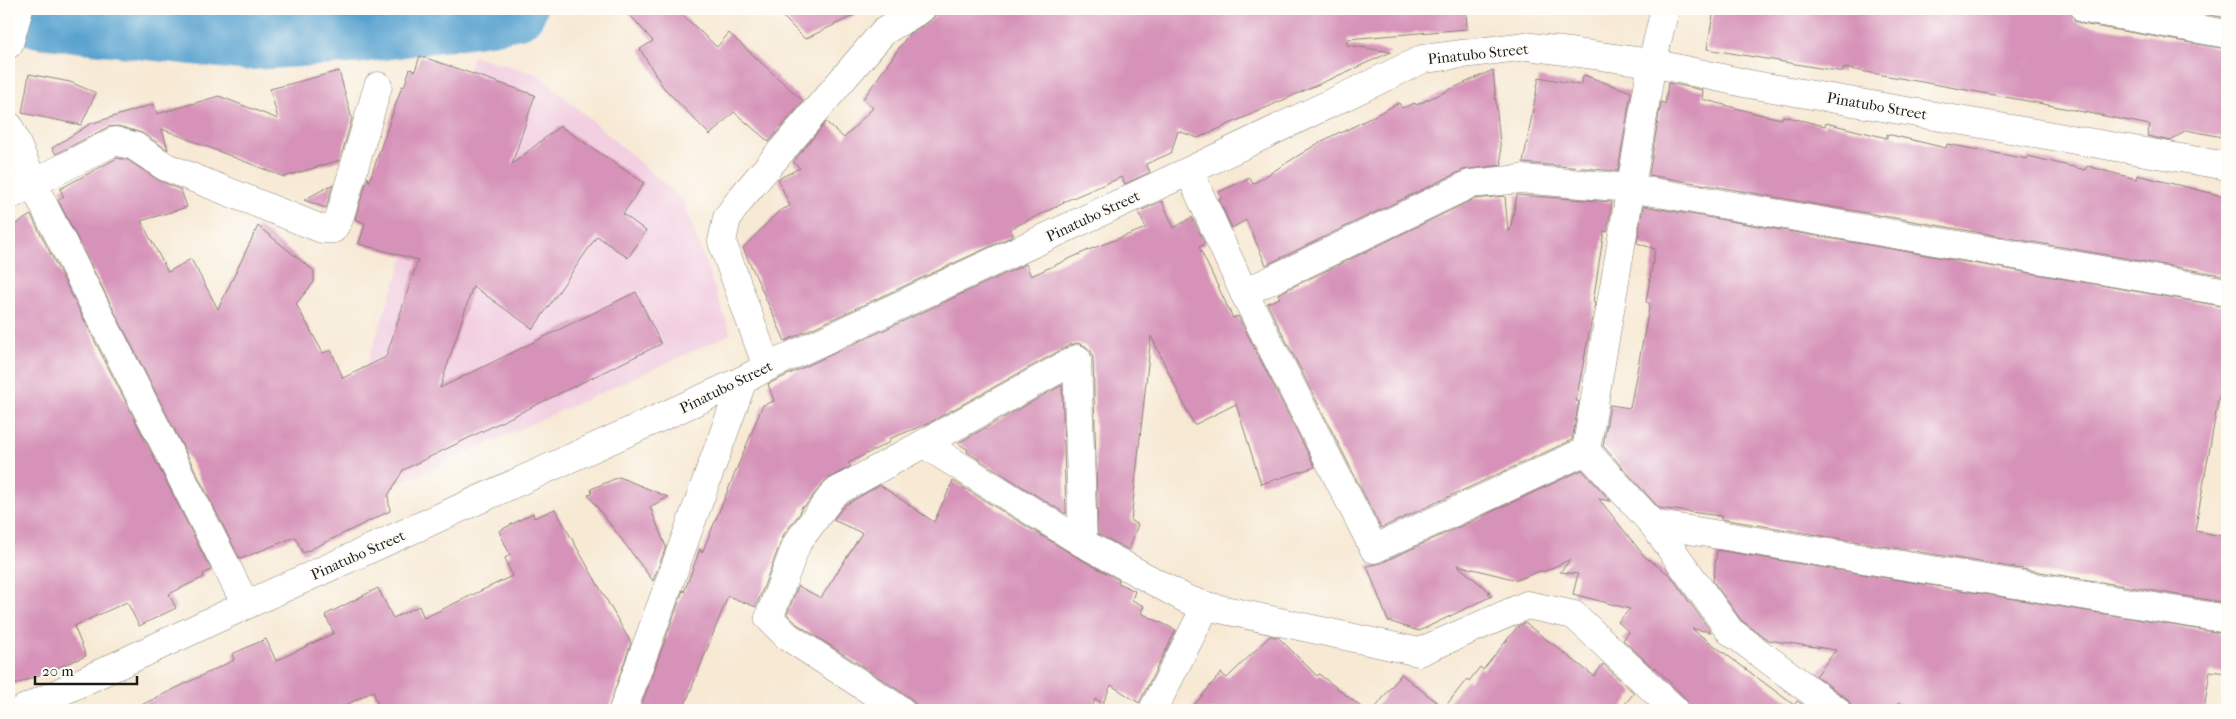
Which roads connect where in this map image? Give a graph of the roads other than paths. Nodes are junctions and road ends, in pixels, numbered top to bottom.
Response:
1 (19, 9) edge
2 (921, 9) edge
3 (1666, 9) edge
4 (2085, 9) edge
5 (2227, 34) edge
6 (9, 44) edge
7 (1652, 63) junction
8 (378, 86) dead end
9 (9, 126) edge
10 (2227, 166) edge
11 (1189, 171) junction
12 (33, 183) junction
13 (1630, 188) junction
14 (9, 196) edge
15 (2227, 292) edge
16 (1244, 293) junction
17 (767, 367) junction
18 (743, 380) junction
19 (924, 444) junction
20 (1586, 451) junction
21 (1653, 524) junction
22 (1083, 543) junction
23 (246, 605) junction
24 (1206, 606) junction
25 (2227, 619) edge
26 (22, 710) edge
27 (623, 710) edge
28 (900, 710) edge
29 (1153, 710) edge
30 (1675, 710) edge
31 (1836, 710) edge

1 - 6 street
2 - 17 street
3 - 7 street
4 - 5 street
7 - 10 street, Pinatubo Street
7 - 11 street, Pinatubo Street
7 - 13 street
8 - 12 street
9 - 12 street
11 - 16 street
11 - 17 street, Pinatubo Street
12 - 14 street
12 - 23 street
13 - 15 street
13 - 16 street
13 - 20 street
16 - 20 street
17 - 18 street, Pinatubo Street
18 - 23 street, Pinatubo Street
18 - 27 street
19 - 22 street
19 - 22 street
19 - 28 street
20 - 21 street
21 - 25 street
21 - 31 street
22 - 24 street
23 - 26 street, Pinatubo Street
24 - 29 street
24 - 30 street

